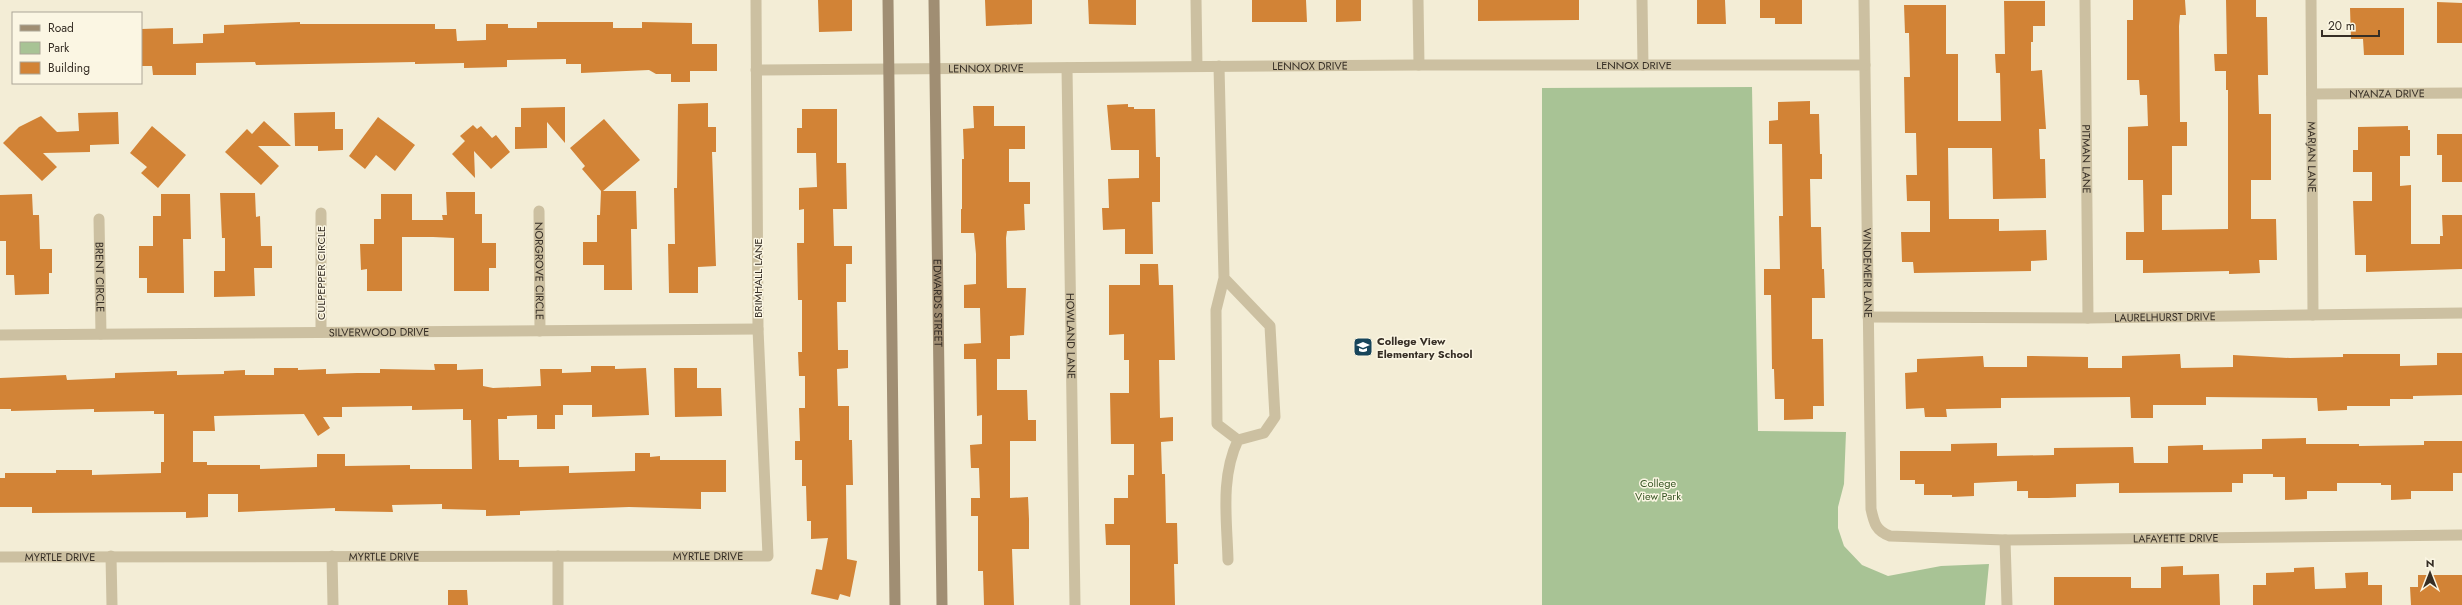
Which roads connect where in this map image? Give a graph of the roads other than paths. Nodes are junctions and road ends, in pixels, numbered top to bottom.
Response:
1 (756, 0) edge
2 (888, 0) edge
3 (934, 0) edge
4 (1196, 0) edge
5 (1418, 0) edge
6 (1642, 0) edge
7 (1864, 0) edge
8 (2085, 0) edge
9 (2311, 0) edge
10 (1419, 65) junction
11 (1643, 65) junction
12 (1864, 65) junction
13 (1197, 66) junction
14 (1219, 66) junction
15 (935, 68) junction
16 (1067, 68) junction
17 (756, 70) junction
18 (888, 70) junction
19 (2462, 93) edge
20 (2312, 94) junction
21 (539, 211) dead end
22 (321, 213) dead end
23 (99, 219) dead end
24 (1224, 278) junction
25 (2462, 313) edge
26 (2313, 315) junction
27 (1868, 317) junction
28 (2088, 318) junction
29 (758, 329) junction
30 (540, 331) junction
31 (321, 332) junction
32 (102, 334) junction
33 (0, 335) edge
34 (1238, 440) junction
35 (2462, 534) edge
36 (1890, 536) joint
37 (2005, 540) junction
38 (111, 556) junction
39 (332, 556) junction
40 (558, 556) junction
41 (768, 556) joint
42 (0, 557) edge
43 (1228, 560) dead end
44 (112, 605) edge
45 (333, 605) edge
46 (558, 605) edge
47 (895, 605) edge
48 (942, 605) edge
49 (1076, 605) edge
50 (2007, 605) edge

1 - 17 street, BRIMHALL LANE
2 - 18 main road
3 - 15 main road, EDWARDS STREET
4 - 13 street
5 - 10 street
6 - 11 street
7 - 12 street, WINDEMEIR LANE
8 - 28 street, PITMAN LANE
9 - 20 street, MARJAN LANE
10 - 11 street, LENNOX DRIVE
10 - 14 street, LENNOX DRIVE
11 - 12 street, LENNOX DRIVE
12 - 27 street, WINDEMEIR LANE
13 - 14 street, LENNOX DRIVE
13 - 16 street, LENNOX DRIVE
14 - 24 street
15 - 16 street, LENNOX DRIVE
15 - 18 street, LENNOX DRIVE
15 - 48 main road, EDWARDS STREET
16 - 49 street, HOWLAND LANE
17 - 18 street, LENNOX DRIVE
17 - 29 street, BRIMHALL LANE
18 - 47 main road
19 - 20 street, NYANZA DRIVE
20 - 26 street, MARJAN LANE
21 - 30 street, NORGROVE CIRCLE
22 - 31 street, CULPEPPER CIRCLE
23 - 32 street, BRENT CIRCLE
24 - 34 street
24 - 34 street
25 - 26 street, LAURELHURST DRIVE
26 - 28 street, LAURELHURST DRIVE
27 - 28 street, LAURELHURST DRIVE
27 - 36 street, WINDEMEIR LANE
29 - 30 street, SILVERWOOD DRIVE
29 - 41 street, BRIMHALL LANE
30 - 31 street, SILVERWOOD DRIVE
31 - 32 street, SILVERWOOD DRIVE
32 - 33 street, SILVERWOOD DRIVE
34 - 43 street
35 - 37 street, LAFAYETTE DRIVE
36 - 37 street, LAFAYETTE DRIVE
37 - 50 street
38 - 39 street, MYRTLE DRIVE
38 - 42 street, MYRTLE DRIVE
38 - 44 street
39 - 40 street, MYRTLE DRIVE
39 - 45 street
40 - 41 street, MYRTLE DRIVE
40 - 46 street

